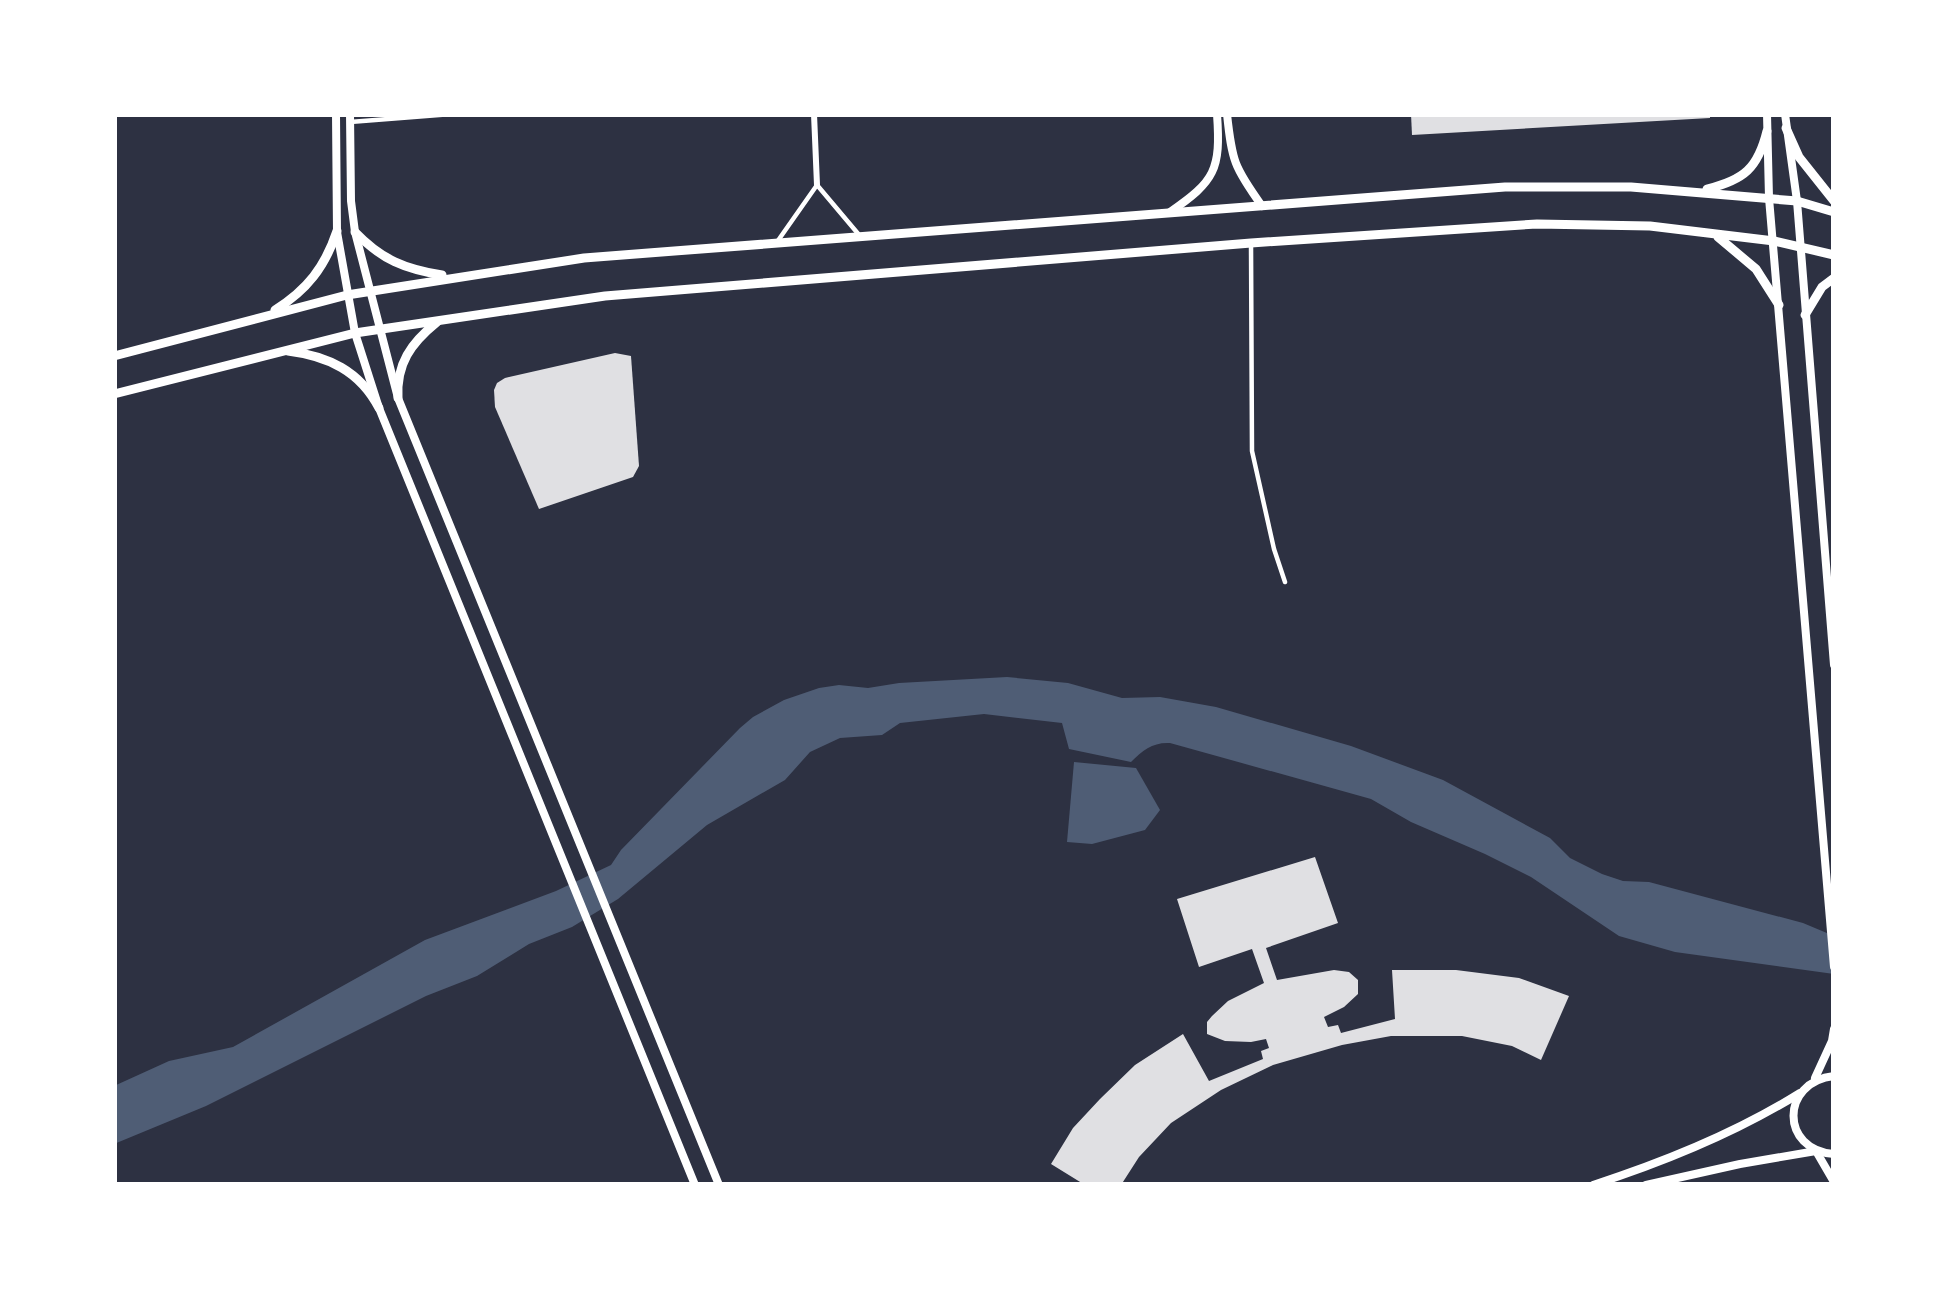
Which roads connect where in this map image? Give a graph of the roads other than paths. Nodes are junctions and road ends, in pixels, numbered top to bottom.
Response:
1 (336, 114) edge
2 (452, 114) edge
3 (814, 114) edge
4 (1217, 114) edge
5 (1227, 114) edge
6 (1767, 114) edge
7 (1784, 114) edge
8 (350, 118) edge
9 (1786, 128) junction
10 (1767, 131) junction
11 (817, 185) junction
12 (1690, 192) junction
13 (1769, 199) junction
14 (1834, 201) edge
15 (1797, 202) junction
16 (1262, 206) junction
17 (1834, 212) edge
18 (1166, 214) junction
19 (337, 232) junction
20 (355, 232) junction
21 (1714, 234) junction
22 (860, 236) junction
23 (1774, 241) junction
24 (777, 242) junction
25 (1251, 243) junction
26 (1800, 248) junction
27 (1834, 255) edge
28 (454, 277) junction
29 (1834, 278) edge
30 (369, 291) junction
31 (346, 295) junction
32 (1779, 305) junction
33 (270, 314) junction
34 (1805, 314) junction
35 (460, 316) junction
36 (379, 329) junction
37 (355, 333) junction
38 (265, 354) junction
39 (114, 356) edge
40 (114, 394) edge
41 (398, 398) junction
42 (379, 408) junction
43 (1285, 582) dead end
44 (1834, 665) edge
45 (1834, 968) edge
46 (1834, 1029) edge
47 (1834, 1076) edge
48 (1814, 1081) junction
49 (1800, 1093) junction
50 (1816, 1151) junction
51 (1834, 1154) edge
52 (1834, 1183) edge
53 (695, 1185) edge
54 (719, 1185) edge
55 (1593, 1185) edge
56 (1646, 1185) edge

1 - 19 main road
2 - 8 street
3 - 11 street
4 - 18 main road
5 - 16 main road
6 - 10 main road
7 - 9 main road
8 - 20 main road
9 - 14 main road
9 - 15 main road
10 - 12 main road
10 - 13 main road
11 - 22 street
11 - 24 street
12 - 13 main road
12 - 16 main road
13 - 15 main road
13 - 23 main road
15 - 17 main road
15 - 26 main road
16 - 18 main road
18 - 22 main road
19 - 31 main road
19 - 33 main road
20 - 28 main road
20 - 30 main road
21 - 23 main road
21 - 25 main road
21 - 32 main road
22 - 24 main road
23 - 26 main road
23 - 32 main road
24 - 28 main road
25 - 35 main road
25 - 43 street
26 - 27 main road
26 - 34 main road
28 - 30 main road
29 - 34 main road
30 - 31 main road
30 - 36 main road
31 - 33 main road
31 - 37 main road
32 - 45 main road
33 - 39 main road
34 - 44 main road
35 - 36 main road
35 - 41 main road
36 - 37 main road
36 - 41 main road
37 - 38 main road
37 - 42 main road
38 - 40 main road
38 - 42 main road
41 - 54 main road
42 - 53 main road
46 - 48 main road
47 - 48 main road
48 - 49 main road
49 - 50 main road
49 - 55 main road
50 - 51 main road
50 - 52 main road
50 - 56 main road

